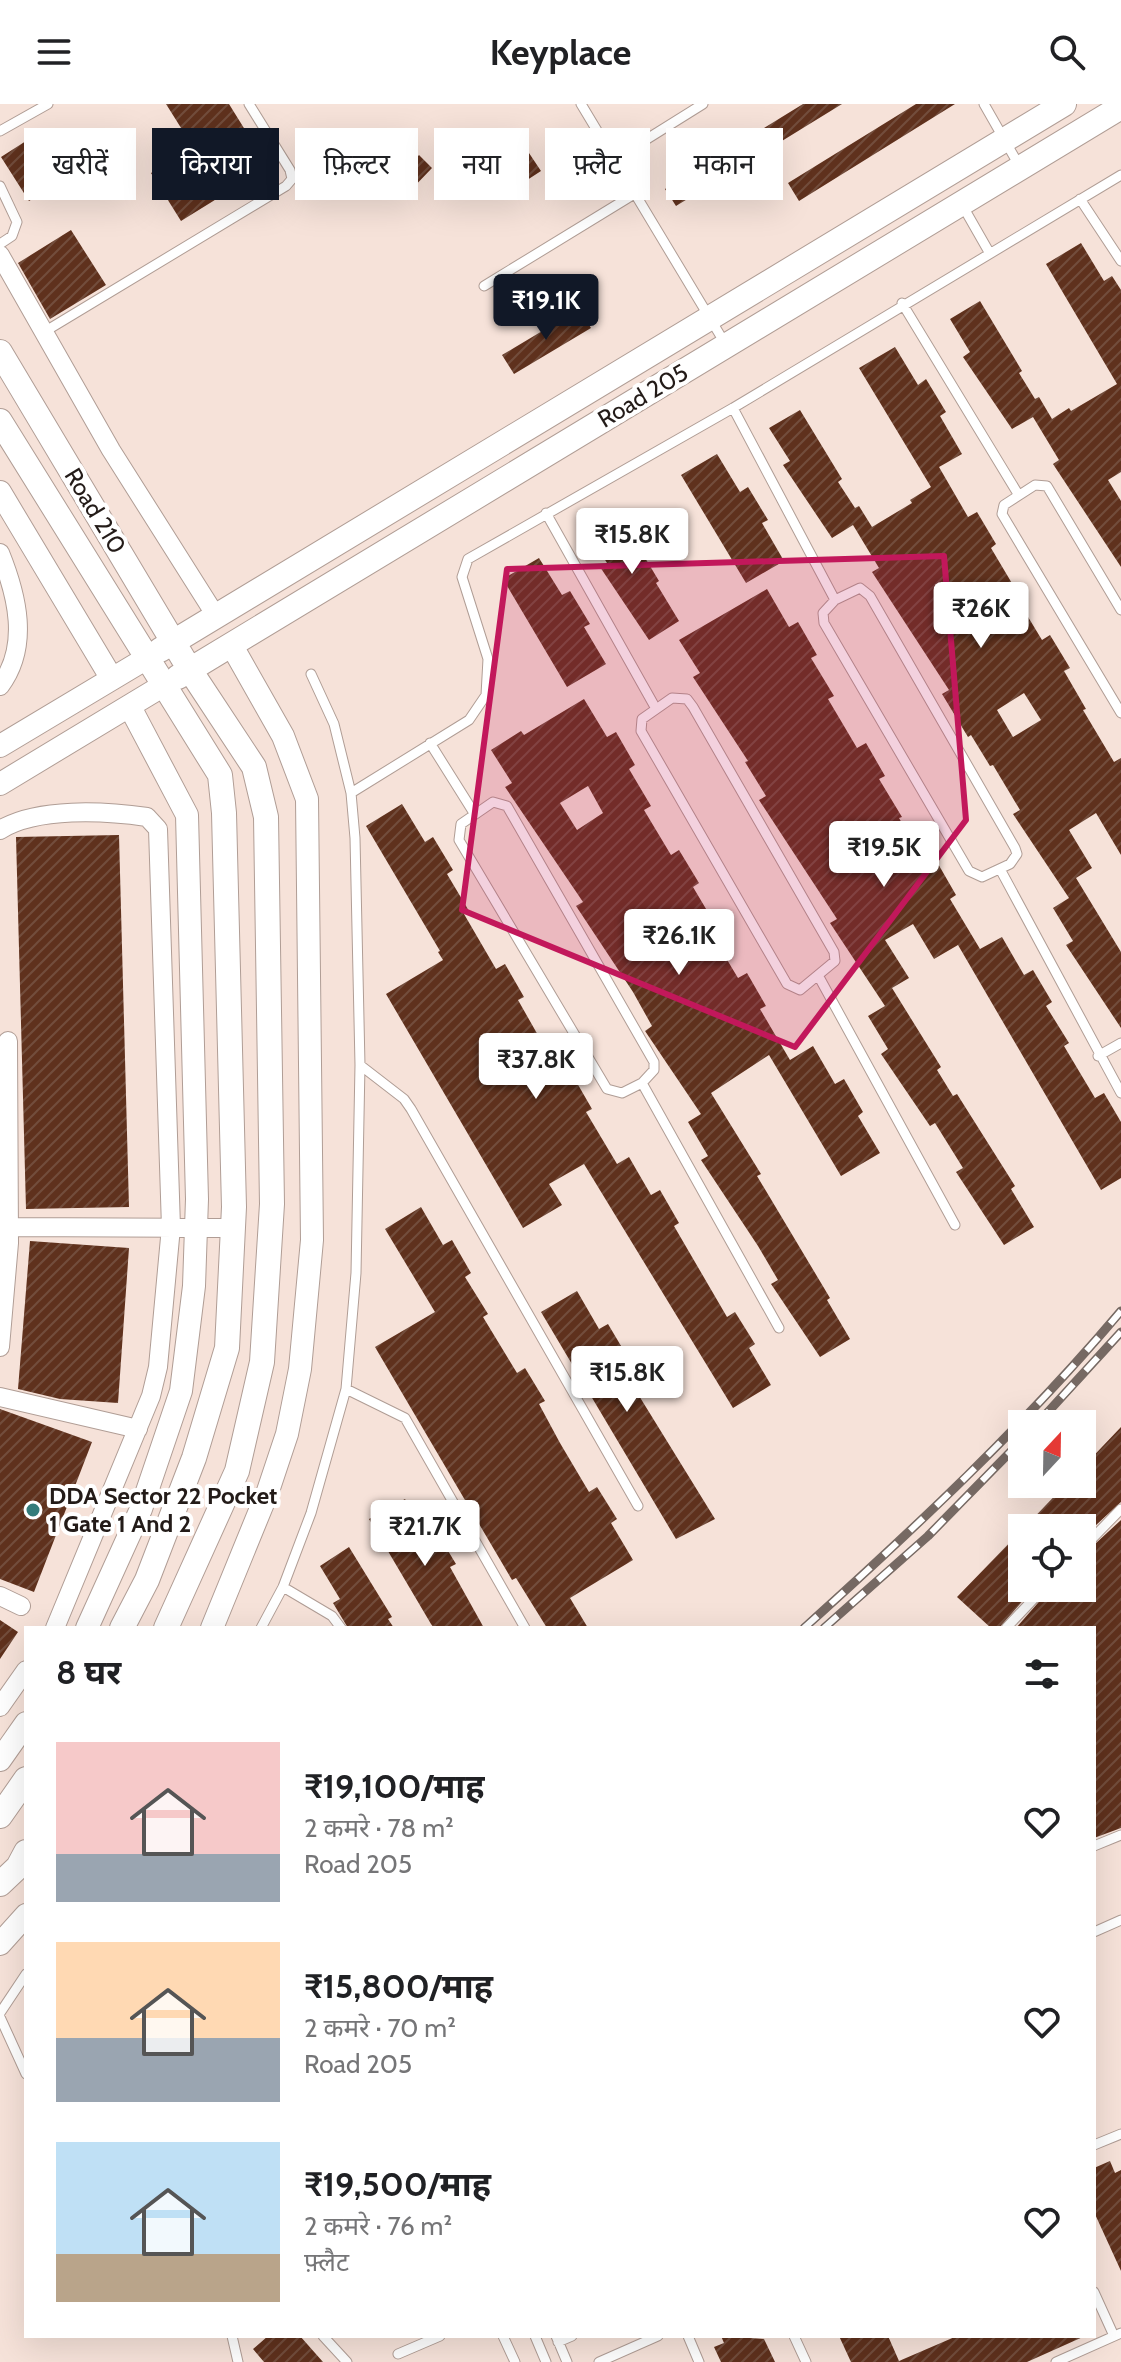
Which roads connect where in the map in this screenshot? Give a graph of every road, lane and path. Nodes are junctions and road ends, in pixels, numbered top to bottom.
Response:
1 (48, 104) edge
2 (249, 104) edge
3 (581, 104) edge
4 (703, 104) edge
5 (984, 104) edge
6 (1064, 104) edge
7 (1121, 107) edge
8 (596, 128) edge
9 (0, 131) edge
10 (650, 137) edge
11 (1005, 140) junction
12 (1021, 167) junction
13 (1121, 175) edge
14 (0, 186) edge
15 (1080, 199) junction
16 (625, 200) edge
17 (640, 200) edge
18 (961, 203) junction
19 (0, 244) edge
20 (989, 252) junction
21 (0, 255) edge
22 (1121, 261) edge
23 (484, 286) dead end
24 (902, 303) junction
25 (710, 317) junction
26 (44, 332) junction
27 (726, 345) junction
28 (0, 352) edge
29 (733, 408) junction
30 (0, 421) edge
31 (0, 492) edge
32 (1018, 494) junction
33 (546, 513) junction
34 (0, 553) edge
35 (835, 600) junction
36 (1121, 610) edge
37 (216, 616) junction
38 (174, 642) junction
39 (232, 646) junction
40 (147, 658) junction
41 (190, 670) junction
42 (311, 674) dead end
43 (112, 679) junction
44 (164, 685) junction
45 (0, 686) edge
46 (130, 707) junction
47 (655, 707) junction
48 (1121, 713) edge
49 (430, 743) junction
50 (0, 746) edge
51 (0, 784) edge
52 (351, 793) junction
53 (474, 813) junction
54 (0, 830) edge
55 (1000, 869) junction
56 (819, 977) junction
57 (8, 1041) dead end
58 (1121, 1043) edge
59 (1098, 1056) junction
60 (360, 1065) junction
61 (642, 1083) junction
62 (1121, 1093) edge
63 (955, 1225) dead end
64 (9, 1227) junction
65 (171, 1227) junction
66 (196, 1227) junction
67 (233, 1228) junction
68 (779, 1328) dead end
69 (0, 1347) edge
70 (346, 1389) junction
71 (0, 1397) edge
72 (138, 1429) junction
73 (638, 1506) dead end
74 (1121, 1509) edge
75 (1096, 1535) edge
76 (283, 1587) junction
77 (0, 1596) edge
78 (1031, 1602) edge
79 (21, 1606) dead end
80 (56, 1626) edge
81 (88, 1626) edge
82 (123, 1626) edge
83 (167, 1626) edge
84 (213, 1626) edge
85 (262, 1626) edge
86 (340, 1626) edge
87 (524, 1626) edge
88 (1008, 1626) edge
89 (24, 1673) edge
90 (0, 1707) edge
91 (24, 1726) edge
92 (0, 1760) edge
93 (24, 1782) edge
94 (0, 1816) edge
95 (1121, 1835) edge
96 (1096, 1845) edge
97 (24, 1856) edge
98 (11, 1884) edge
99 (24, 1917) edge
100 (1121, 1920) edge
101 (1096, 1931) edge
102 (0, 1944) edge
103 (24, 1977) edge
104 (0, 2015) edge
105 (24, 2069) edge
106 (1121, 2134) edge
107 (1096, 2144) edge
108 (1096, 2296) edge
109 (1118, 2335) edge
110 (232, 2338) edge
111 (325, 2338) edge
112 (435, 2338) edge
113 (504, 2338) edge
114 (536, 2338) edge
115 (689, 2338) edge
116 (795, 2338) edge
117 (557, 2339) edge
118 (638, 2340) edge
119 (398, 2354) dead end
120 (604, 2361) edge
121 (238, 2362) edge
122 (347, 2362) edge
123 (515, 2362) edge
124 (546, 2362) edge
125 (567, 2362) edge
126 (699, 2362) edge
127 (806, 2362) edge
128 (1056, 2362) edge

1 - 9 lane
2 - 26 lane
3 - 8 lane
4 - 10 lane
5 - 11 lane
6 - 11 main road, Road 205
7 - 12 main road, Road 205
11 - 12 lane
11 - 25 main road, Road 205
12 - 18 main road, Road 205
13 - 15 lane
14 - 19 lane
15 - 20 lane
15 - 22 lane
16 - 23 lane
17 - 25 lane
18 - 20 lane
18 - 27 main road, Road 205
20 - 24 lane
21 - 26 street
24 - 29 lane
24 - 32 lane
25 - 27 lane
25 - 37 main road, Road 205
26 - 37 street
27 - 39 main road, Road 205
28 - 38 main road, Road 210
29 - 33 lane
29 - 35 lane
30 - 40 main road, Road 210
31 - 43 street
32 - 36 lane
32 - 48 lane
33 - 47 lane
33 - 49 lane
34 - 45 street
35 - 55 lane
35 - 55 lane
37 - 38 main road, Road 205
38 - 40 main road, Road 205
38 - 41 main road, Road 210
39 - 41 main road, Road 205
39 - 84 street
40 - 43 street
40 - 44 main road, Road 210
41 - 44 main road, Road 205
41 - 83 main road, Road 210
42 - 52 lane
43 - 50 street
44 - 46 street
44 - 67 main road, Road 210
46 - 51 street
46 - 66 street
47 - 56 lane
47 - 56 lane
49 - 52 lane
49 - 53 lane
52 - 60 lane
53 - 61 lane
53 - 61 lane
54 - 65 street
55 - 59 lane
56 - 63 lane
57 - 64 street
58 - 59 lane
59 - 62 lane
60 - 70 lane
60 - 73 lane
61 - 68 lane
64 - 65 street
64 - 69 street
65 - 66 street
65 - 72 street
66 - 67 street
66 - 81 street
67 - 82 main road, Road 210
70 - 76 lane
70 - 87 lane
71 - 72 street
72 - 80 street
74 - 75 lane
76 - 85 lane
76 - 86 lane
77 - 79 street
78 - 88 lane
89 - 90 street
91 - 92 street
93 - 94 main road
95 - 96 lane
97 - 98 main road
99 - 102 street
100 - 101 lane
103 - 104 lane
104 - 105 lane
106 - 107 lane
108 - 109 lane
109 - 128 lane
110 - 121 lane
111 - 122 lane
112 - 119 lane
113 - 123 lane
114 - 124 lane
115 - 126 lane
116 - 127 lane
117 - 125 lane
118 - 120 lane

